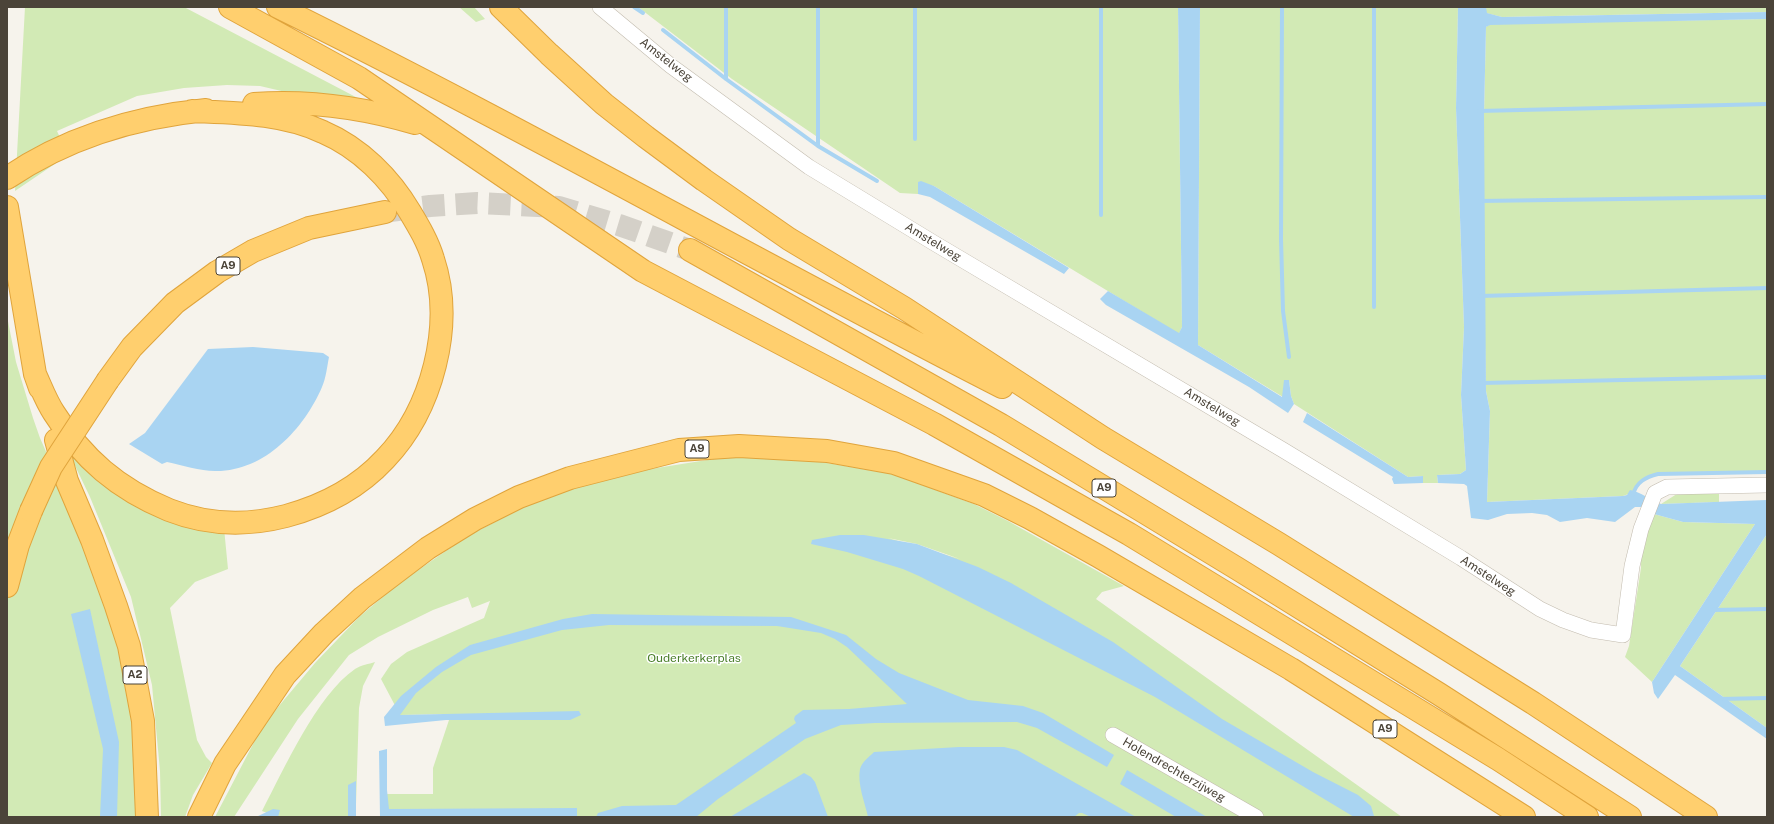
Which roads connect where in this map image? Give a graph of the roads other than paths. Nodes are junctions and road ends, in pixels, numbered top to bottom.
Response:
1 (230, 7) edge
2 (278, 7) edge
3 (501, 7) edge
4 (600, 7) edge
5 (192, 111) junction
6 (434, 129) junction
7 (7, 178) edge
8 (7, 207) edge
9 (385, 212) tunnel mouth
10 (690, 250) tunnel mouth
11 (35, 374) junction
12 (1103, 438) junction
13 (1767, 485) edge
14 (7, 586) edge
15 (1113, 736) dead end
16 (1623, 813) edge
17 (146, 817) edge
18 (199, 817) edge
19 (1256, 817) edge
20 (1524, 817) edge
21 (1587, 817) edge
22 (1706, 817) edge

1 - 6 highway, A9
2 - 12 highway
3 - 12 highway
4 - 13 street, Amstelweg
5 - 6 highway, A9
5 - 7 highway, A9
5 - 11 highway, A9
6 - 21 highway, A9
8 - 11 highway, A2
9 - 14 highway, A9, bridge
10 - 16 highway, A9
11 - 17 highway, A2
12 - 22 highway
15 - 19 street, Holendrechterzijweg
18 - 20 highway, A9

